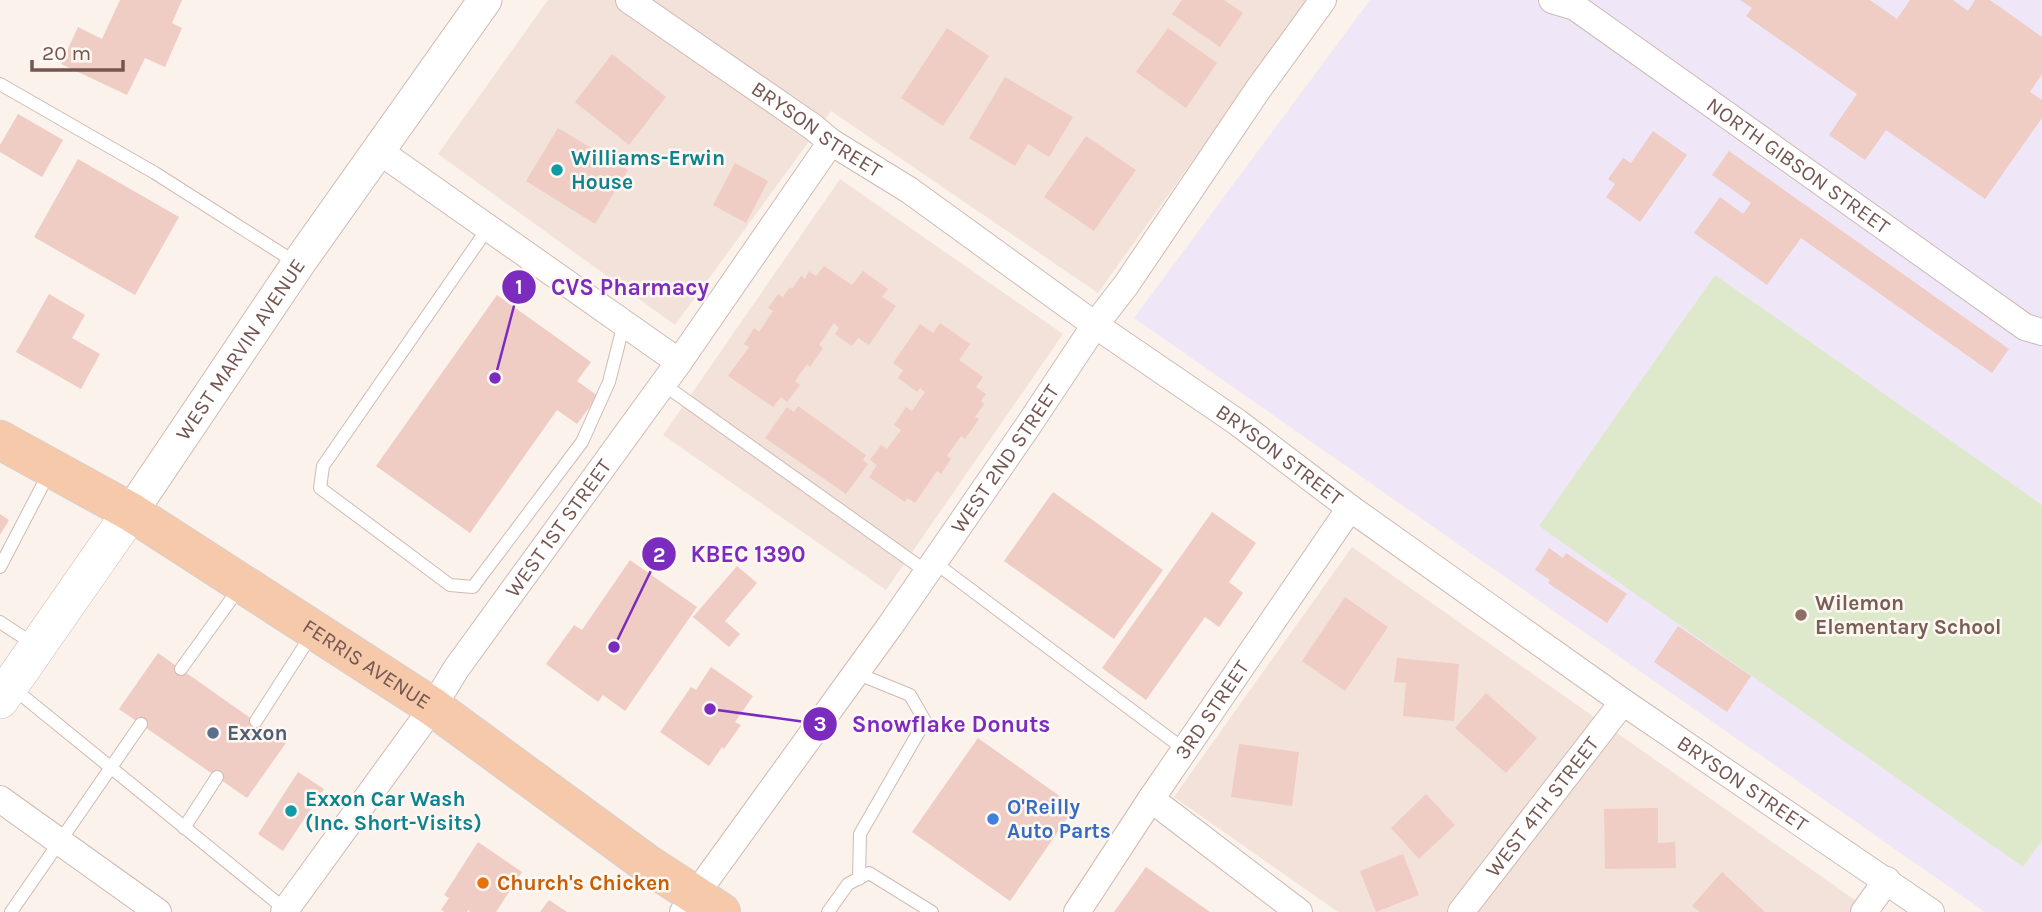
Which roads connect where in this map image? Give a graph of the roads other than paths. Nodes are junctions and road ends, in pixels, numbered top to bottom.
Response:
1 (485, 0) edge
2 (629, 0) edge
3 (1323, 0) edge
4 (1552, 0) edge
5 (0, 84) edge
6 (831, 142) junction
7 (379, 151) junction
8 (488, 228) junction
9 (298, 264) junction
10 (624, 323) junction
11 (1095, 325) junction
12 (2042, 332) edge
13 (679, 362) junction
14 (663, 384) junction
15 (0, 440) edge
16 (51, 467) junction
17 (1350, 508) junction
18 (131, 512) junction
19 (0, 567) edge
20 (931, 567) junction
21 (242, 584) junction
22 (0, 622) edge
23 (314, 630) junction
24 (37, 646) junction
25 (181, 669) dead end
26 (856, 673) junction
27 (5, 693) edge
28 (1623, 702) junction
29 (433, 707) junction
30 (256, 721) dead end
31 (141, 724) dead end
32 (1185, 750) junction
33 (110, 767) junction
34 (217, 777) dead end
35 (0, 799) edge
36 (1151, 799) junction
37 (184, 828) junction
38 (59, 842) junction
39 (859, 878) junction
40 (1886, 880) junction
41 (700, 906) edge
42 (285, 911) edge
43 (11, 912) edge
44 (158, 912) edge
45 (828, 912) edge
46 (932, 912) edge
47 (1077, 912) edge
48 (1299, 912) edge
49 (1461, 912) edge
50 (1864, 912) edge
51 (1931, 912) edge

1 - 7 street, WEST MARVIN AVENUE
2 - 6 street, BRYSON STREET
3 - 11 street, WEST 2ND STREET
4 - 12 street, NORTH GIBSON STREET
5 - 9 lane
6 - 11 street, BRYSON STREET
6 - 13 street, WEST 1ST STREET
7 - 8 street
7 - 9 street, WEST MARVIN AVENUE
8 - 10 street
8 - 10 lane
9 - 18 street, WEST MARVIN AVENUE
10 - 13 street
11 - 17 street, BRYSON STREET
11 - 20 street, WEST 2ND STREET
13 - 14 street, WEST 1ST STREET
14 - 20 lane
14 - 29 street, WEST 1ST STREET
15 - 16 main road, FERRIS AVENUE
16 - 18 main road, FERRIS AVENUE
16 - 19 lane
17 - 28 street, BRYSON STREET
17 - 32 street, 3RD STREET
18 - 21 main road, FERRIS AVENUE
18 - 24 main road, WEST MARVIN AVENUE
20 - 26 street, WEST 2ND STREET
20 - 32 lane
21 - 23 main road, FERRIS AVENUE
21 - 25 lane
22 - 24 lane
23 - 29 main road, FERRIS AVENUE
23 - 30 lane
24 - 27 main road, WEST MARVIN AVENUE
26 - 39 lane
26 - 41 street, WEST 2ND STREET
27 - 33 lane
28 - 40 street, BRYSON STREET
28 - 49 street, WEST 4TH STREET
29 - 41 main road, FERRIS AVENUE
29 - 42 street, WEST 1ST STREET
31 - 33 lane
32 - 36 street, 3RD STREET
33 - 37 lane
33 - 38 lane
34 - 37 lane
35 - 38 street
36 - 47 street, 3RD STREET
36 - 48 street
37 - 42 lane
38 - 43 lane
38 - 44 street
39 - 45 lane
39 - 46 lane
40 - 50 street
40 - 51 street, BRYSON STREET

